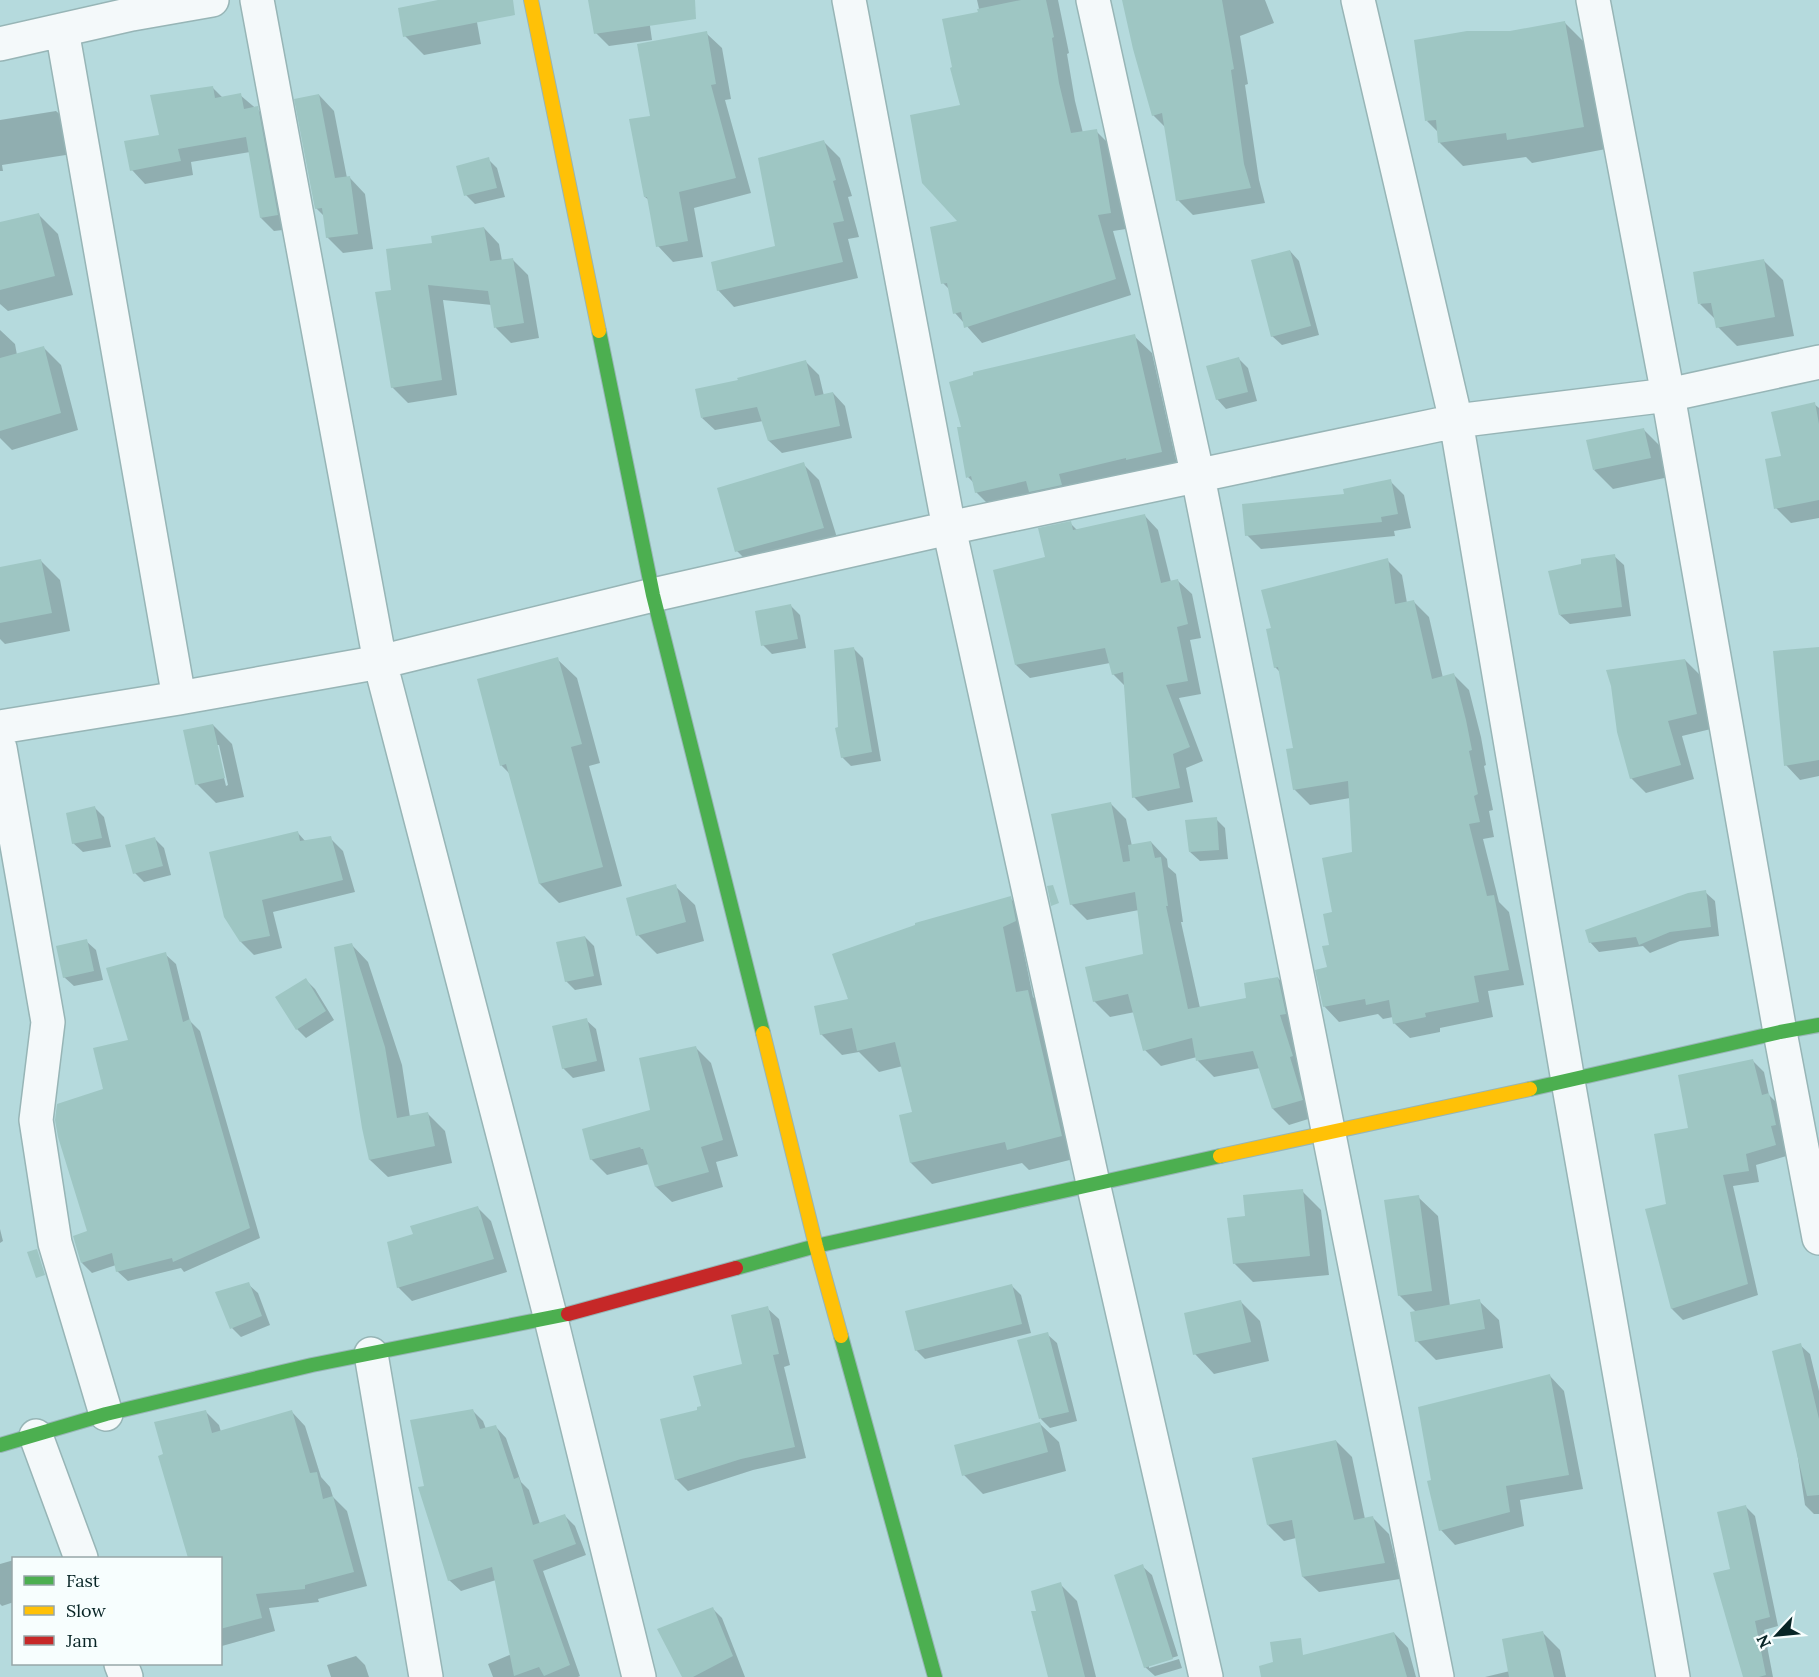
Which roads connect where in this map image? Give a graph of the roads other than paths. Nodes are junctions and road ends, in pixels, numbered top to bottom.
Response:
1 (212, 0) edge
2 (257, 0) edge
3 (531, 0) edge
4 (849, 0) edge
5 (1093, 0) edge
6 (1358, 0) edge
7 (1593, 0) edge
8 (130, 7) edge
9 (62, 30) junction
10 (0, 44) edge
11 (1819, 362) edge
12 (1668, 395) junction
13 (1456, 422) junction
14 (1198, 477) junction
15 (949, 528) junction
16 (652, 595) junction
17 (380, 662) junction
18 (179, 698) junction
19 (0, 727) edge
20 (0, 748) edge
21 (1819, 1025) edge
22 (1780, 1032) junction
23 (1568, 1081) junction
24 (1328, 1132) junction
25 (1093, 1183) junction
26 (1819, 1238) edge
27 (816, 1246) junction
28 (551, 1319) junction
29 (371, 1354) junction
30 (106, 1414) junction
31 (36, 1436) junction
32 (0, 1445) edge
33 (81, 1557) edge
34 (426, 1677) edge
35 (639, 1677) edge
36 (935, 1677) edge
37 (1206, 1677) edge
38 (1437, 1677) edge
39 (1673, 1677) edge

1 - 8 street
2 - 17 street
3 - 16 street
4 - 15 street
5 - 14 street
6 - 13 street
7 - 12 street
8 - 9 street
9 - 10 street
9 - 18 street
11 - 12 street
12 - 13 street
12 - 22 street
13 - 14 street
13 - 23 street
14 - 15 street
14 - 24 street
15 - 16 street
15 - 25 street
16 - 17 street
16 - 27 street
17 - 18 street
17 - 28 street
18 - 19 street
20 - 30 street
21 - 22 street
22 - 23 street
22 - 26 street
23 - 24 street
23 - 39 street
24 - 25 street
24 - 38 street
25 - 27 street
25 - 37 street
27 - 28 street
27 - 36 street
28 - 29 street
28 - 35 street
29 - 30 street
29 - 34 street
30 - 31 street
31 - 32 street
31 - 33 street

